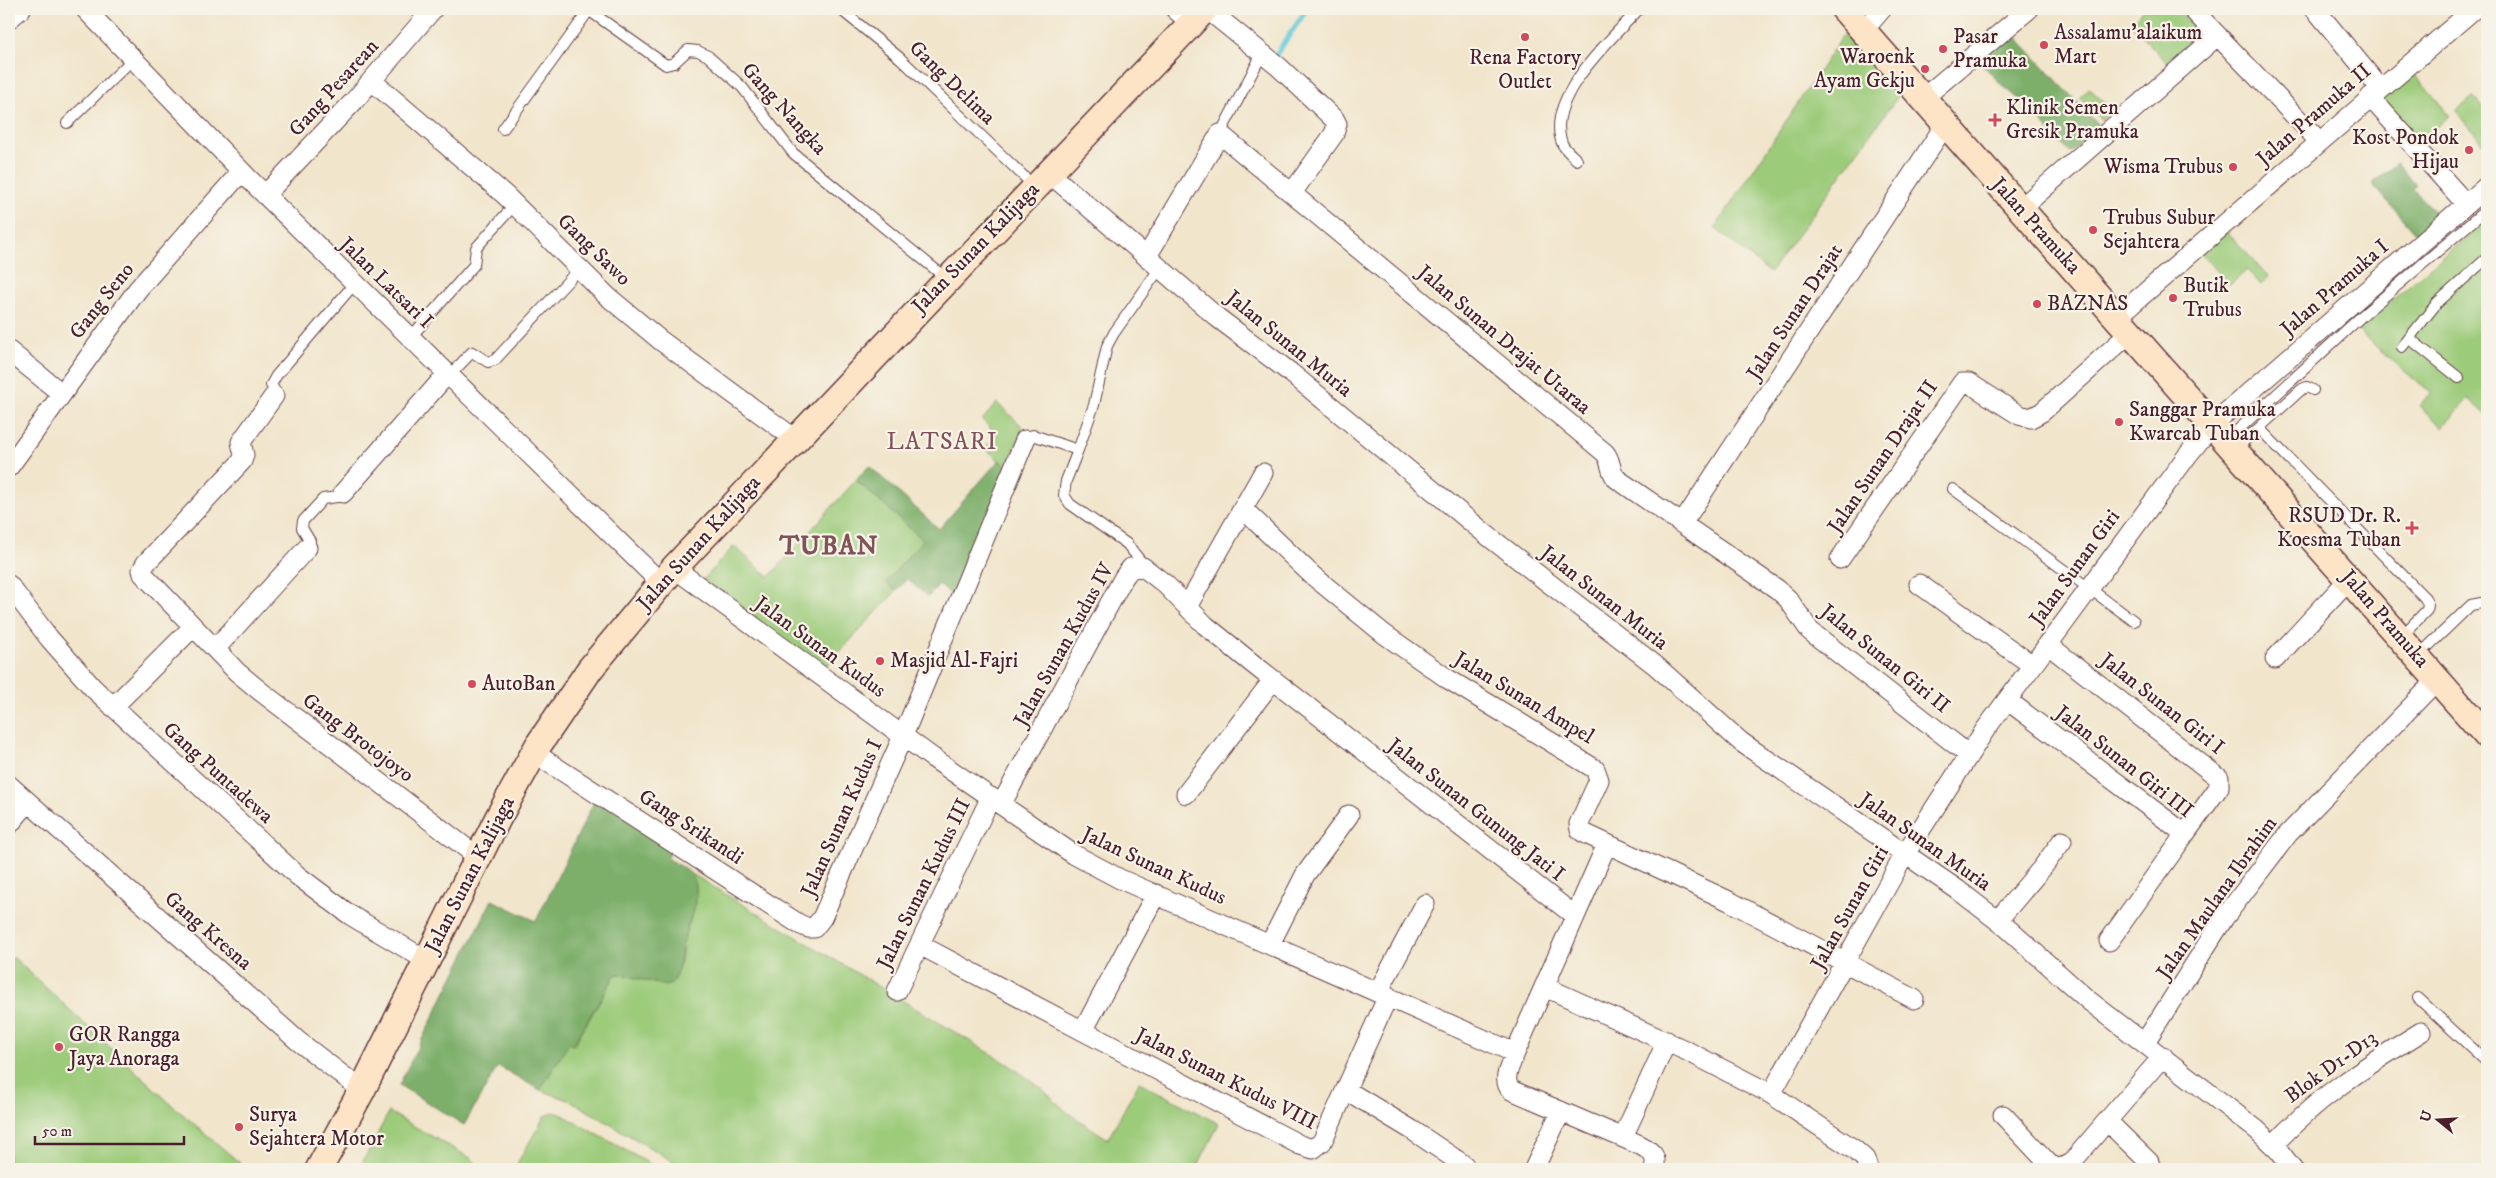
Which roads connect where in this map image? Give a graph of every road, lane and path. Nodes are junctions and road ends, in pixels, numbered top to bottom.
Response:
1 (22, 9) edge
2 (85, 9) edge
3 (434, 9) edge
4 (589, 9) edge
5 (840, 9) edge
6 (1639, 9) edge
7 (1844, 9) edge
8 (1882, 9) edge
9 (2029, 9) edge
10 (2192, 9) edge
11 (2315, 9) edge
12 (2474, 9) edge
13 (1194, 12) edge
14 (2452, 16) edge
15 (9, 19) edge
16 (1863, 31) junction
17 (2217, 36) junction
18 (1263, 55) junction
19 (133, 59) junction
20 (372, 81) junction
21 (2375, 92) junction
22 (1922, 99) junction
23 (67, 123) dead end
24 (1945, 126) junction
25 (503, 129) dead end
26 (1220, 134) junction
27 (2319, 141) junction
28 (1577, 160) dead end
29 (241, 172) junction
30 (1042, 180) junction
31 (2487, 186) edge
32 (1292, 193) junction
33 (265, 195) junction
34 (515, 204) junction
35 (2466, 204) junction
36 (2020, 209) junction
37 (2487, 209) edge
38 (2487, 258) edge
39 (1154, 262) junction
40 (579, 270) junction
41 (947, 279) junction
42 (355, 284) junction
43 (2124, 324) junction
44 (410, 338) junction
45 (2409, 338) junction
46 (2402, 347) dead end
47 (9, 351) edge
48 (448, 375) junction
49 (2459, 378) dead end
50 (2313, 390) dead end
51 (61, 393) junction
52 (274, 396) joint
53 (2259, 428) junction
54 (2225, 438) junction
55 (795, 439) junction
56 (1025, 440) joint
57 (1078, 450) junction
58 (9, 467) edge
59 (1263, 474) dead end
60 (1953, 489) dead end
61 (344, 493) joint
62 (1243, 509) junction
63 (1682, 524) junction
64 (307, 548) joint
65 (1840, 559) dead end
66 (1146, 568) junction
67 (667, 576) junction
68 (2349, 578) junction
69 (1919, 584) dead end
70 (9, 585) edge
71 (2089, 587) junction
72 (2487, 606) edge
73 (1187, 607) junction
74 (2134, 621) dead end
75 (193, 627) junction
76 (2047, 644) junction
77 (2409, 647) junction
78 (215, 649) junction
79 (2275, 659) dead end
80 (2032, 665) junction
81 (2438, 679) junction
82 (1273, 680) junction
83 (2007, 700) junction
84 (113, 707) junction
85 (903, 736) junction
86 (2487, 736) edge
87 (1349, 740) joint
88 (534, 753) junction
89 (1969, 754) junction
90 (9, 785) edge
91 (1186, 794) dead end
92 (996, 801) junction
93 (28, 802) junction
94 (1348, 815) dead end
95 (9, 824) edge
96 (2185, 834) junction
97 (2062, 841) dead end
98 (1607, 844) junction
99 (1905, 854) junction
100 (478, 857) junction
101 (1156, 894) junction
102 (1425, 904) dead end
103 (1575, 916) junction
104 (822, 918) joint
105 (1998, 920) junction
106 (2109, 941) dead end
107 (1270, 944) junction
108 (920, 945) junction
109 (426, 960) junction
110 (1845, 962) junction
111 (1545, 987) junction
112 (897, 991) dead end
113 (1383, 994) junction
114 (2418, 998) dead end
115 (1914, 999) dead end
116 (1083, 1031) junction
117 (2421, 1032) dead end
118 (1667, 1041) junction
119 (2145, 1042) junction
120 (1516, 1053) junction
121 (2163, 1056) junction
122 (2487, 1062) edge
123 (362, 1090) junction
124 (1346, 1090) junction
125 (1771, 1094) junction
126 (1561, 1111) junction
127 (2003, 1115) dead end
128 (2107, 1121) junction
129 (1623, 1137) junction
130 (2273, 1145) junction
131 (1464, 1165) dead end
132 (319, 1169) edge
133 (1534, 1169) edge
134 (1654, 1169) edge
135 (1868, 1169) edge
136 (2151, 1169) edge
137 (2293, 1169) edge

1 - 15 street
2 - 19 street, Jalan Latsari I
3 - 20 street, Gang Pesarean
4 - 25 lane
4 - 41 lane, Gang Nangka
5 - 30 lane, Gang Delima
6 - 28 lane
7 - 16 main road, Jalan Pramuka
8 - 16 street
9 - 22 street
10 - 17 street
11 - 21 street
12 - 14 street, Jalan Pramuka II
13 - 18 street
13 - 30 main road, Jalan Sunan Kalijaga
14 - 21 street, Jalan Pramuka II
16 - 22 main road, Jalan Pramuka
17 - 27 street
17 - 36 street
18 - 26 lane
18 - 32 street
19 - 23 lane
19 - 29 street, Jalan Latsari I
20 - 33 street, Gang Pesarean
20 - 34 street, Gang Sawo
21 - 27 street, Jalan Pramuka II
21 - 35 street
22 - 24 main road, Jalan Pramuka
24 - 36 main road, Jalan Pramuka
24 - 63 street, Jalan Sunan Drajat
26 - 32 street, Jalan Sunan Drajat Utaraa
26 - 39 street
27 - 43 street, Jalan Pramuka II
29 - 33 street, Jalan Latsari I
29 - 51 street, Gang Seno
30 - 39 street, Jalan Sunan Muria
30 - 41 main road, Jalan Sunan Kalijaga
31 - 35 street, Jalan Pramuka I
32 - 63 street, Jalan Sunan Drajat Utaraa
33 - 42 street, Jalan Latsari I
34 - 40 street, Gang Sawo
34 - 44 lane
35 - 54 street, Jalan Pramuka I
36 - 43 main road, Jalan Pramuka
37 - 54 lane
38 - 45 lane
39 - 57 lane
39 - 99 street, Jalan Sunan Muria
40 - 48 lane
40 - 55 street, Gang Sawo
41 - 55 main road, Jalan Sunan Kalijaga
42 - 44 street, Jalan Latsari I
42 - 52 lane
43 - 54 main road, Jalan Pramuka
43 - 65 street, Jalan Sunan Drajat II
44 - 48 street, Jalan Latsari I
45 - 46 lane
45 - 49 lane
47 - 51 street
48 - 61 street
48 - 67 street, Jalan Latsari I
50 - 53 lane
51 - 58 street, Gang Seno
52 - 75 street, Gang Brotojoyo
53 - 54 lane
53 - 77 lane
54 - 68 main road, Jalan Pramuka
54 - 71 street, Jalan Sunan Giri
55 - 67 main road, Jalan Sunan Kalijaga
56 - 57 lane
56 - 85 street, Jalan Sunan Kudus I
57 - 66 lane
59 - 62 street
60 - 71 lane
61 - 64 lane
62 - 73 street
62 - 98 street, Jalan Sunan Ampel
63 - 89 street, Jalan Sunan Giri II
64 - 78 street
66 - 73 street, Jalan Sunan Kudus IV
66 - 92 street, Jalan Sunan Kudus IV
67 - 85 street, Jalan Sunan Kudus
67 - 88 main road, Jalan Sunan Kalijaga
68 - 77 main road, Jalan Pramuka
68 - 79 street
69 - 80 street
70 - 84 street, Gang Puntadewa
71 - 74 lane
71 - 76 street, Jalan Sunan Giri
72 - 77 lane
73 - 82 street, Jalan Sunan Kudus IV
75 - 78 street, Gang Brotojoyo
75 - 84 street
76 - 80 street, Jalan Sunan Giri
76 - 96 street, Jalan Sunan Giri I
77 - 81 main road, Jalan Pramuka
78 - 100 street, Gang Brotojoyo
80 - 83 street, Jalan Sunan Giri
81 - 86 main road, Jalan Pramuka
81 - 119 street, Jalan Maulana Ibrahim
82 - 87 street, Jalan Sunan Kudus IV
82 - 91 street
83 - 89 street, Jalan Sunan Giri
83 - 96 street, Jalan Sunan Giri III
84 - 109 street, Gang Puntadewa
85 - 92 street, Jalan Sunan Kudus
85 - 104 street, Jalan Sunan Kudus I
87 - 103 street, Jalan Sunan Gunung Jati I
88 - 100 main road, Jalan Sunan Kalijaga
88 - 104 street, Gang Srikandi
89 - 99 street, Jalan Sunan Giri
90 - 93 street, Gang Kresna
92 - 101 street, Jalan Sunan Kudus
92 - 108 street, Jalan Sunan Kudus III
93 - 95 street
93 - 123 street, Gang Kresna
94 - 107 street
96 - 106 street, Jalan Sunan Giri III
97 - 105 street
98 - 103 street
98 - 110 street, Jalan Sunan Ampel
99 - 105 street, Jalan Sunan Muria
99 - 110 street, Jalan Sunan Giri
100 - 109 main road, Jalan Sunan Kalijaga
101 - 107 street, Jalan Sunan Kudus
101 - 116 street
102 - 113 street, Jalan Sunan Kudus VIII
103 - 111 street
105 - 119 street, Jalan Sunan Muria
107 - 113 street, Jalan Sunan Kudus
108 - 112 street, Jalan Sunan Kudus III
108 - 116 street
109 - 123 main road, Jalan Sunan Kalijaga
110 - 115 street, Jalan Sunan Ampel
110 - 125 street, Jalan Sunan Giri
111 - 118 street
111 - 120 street
113 - 120 street, Jalan Sunan Kudus
113 - 124 street, Jalan Sunan Kudus VIII
114 - 122 lane
116 - 124 street, Jalan Sunan Kudus VIII
117 - 130 street, Blok D1-D13
118 - 125 street
118 - 129 street
119 - 121 street, Jalan Sunan Muria
120 - 126 street
121 - 128 street
121 - 130 street
123 - 132 main road, Jalan Sunan Kalijaga
124 - 131 street
125 - 135 street
126 - 129 street
126 - 133 street
127 - 128 street
128 - 136 street
129 - 134 street
130 - 137 street

